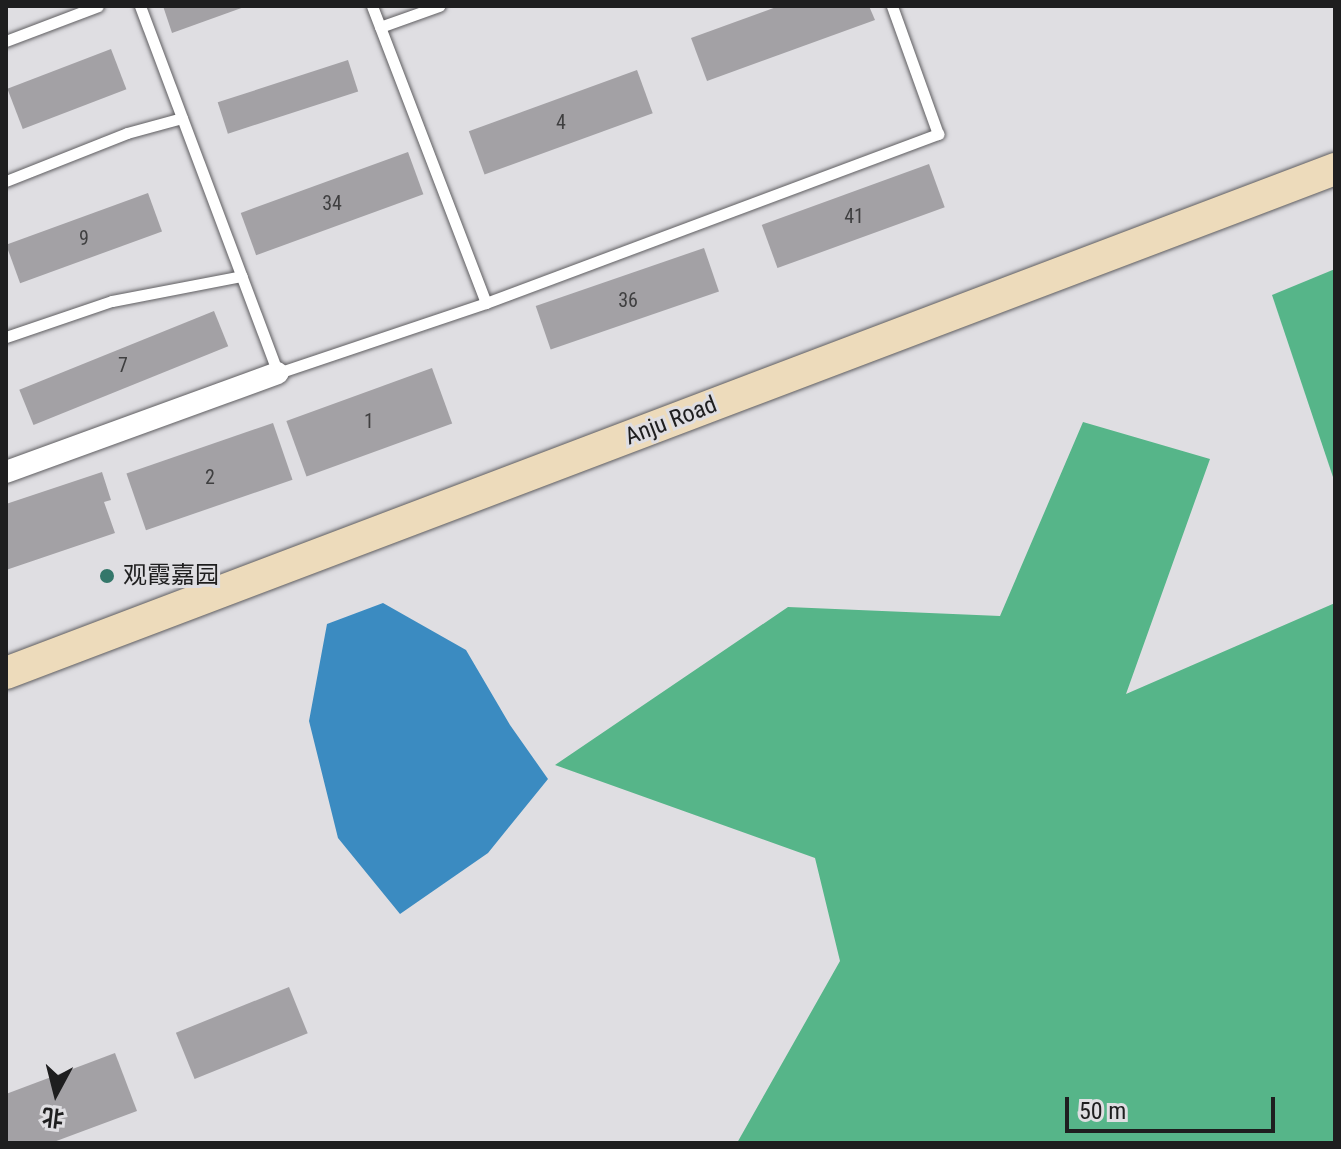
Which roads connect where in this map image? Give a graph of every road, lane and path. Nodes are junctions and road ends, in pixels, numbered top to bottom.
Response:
1 (98, 6) edge
2 (140, 6) edge
3 (372, 6) edge
4 (439, 6) edge
5 (892, 6) edge
6 (380, 27) junction
7 (6, 41) edge
8 (182, 118) junction
9 (1335, 169) edge
10 (6, 181) edge
11 (242, 276) junction
12 (486, 303) junction
13 (6, 337) edge
14 (278, 373) junction
15 (6, 472) edge
16 (6, 673) edge

1 - 7 lane
2 - 8 lane
3 - 6 lane
4 - 6 lane
5 - 12 lane
6 - 12 lane
8 - 10 lane
8 - 11 lane
9 - 16 street, Anju Road
11 - 13 lane
11 - 14 lane
12 - 14 lane
14 - 15 street

